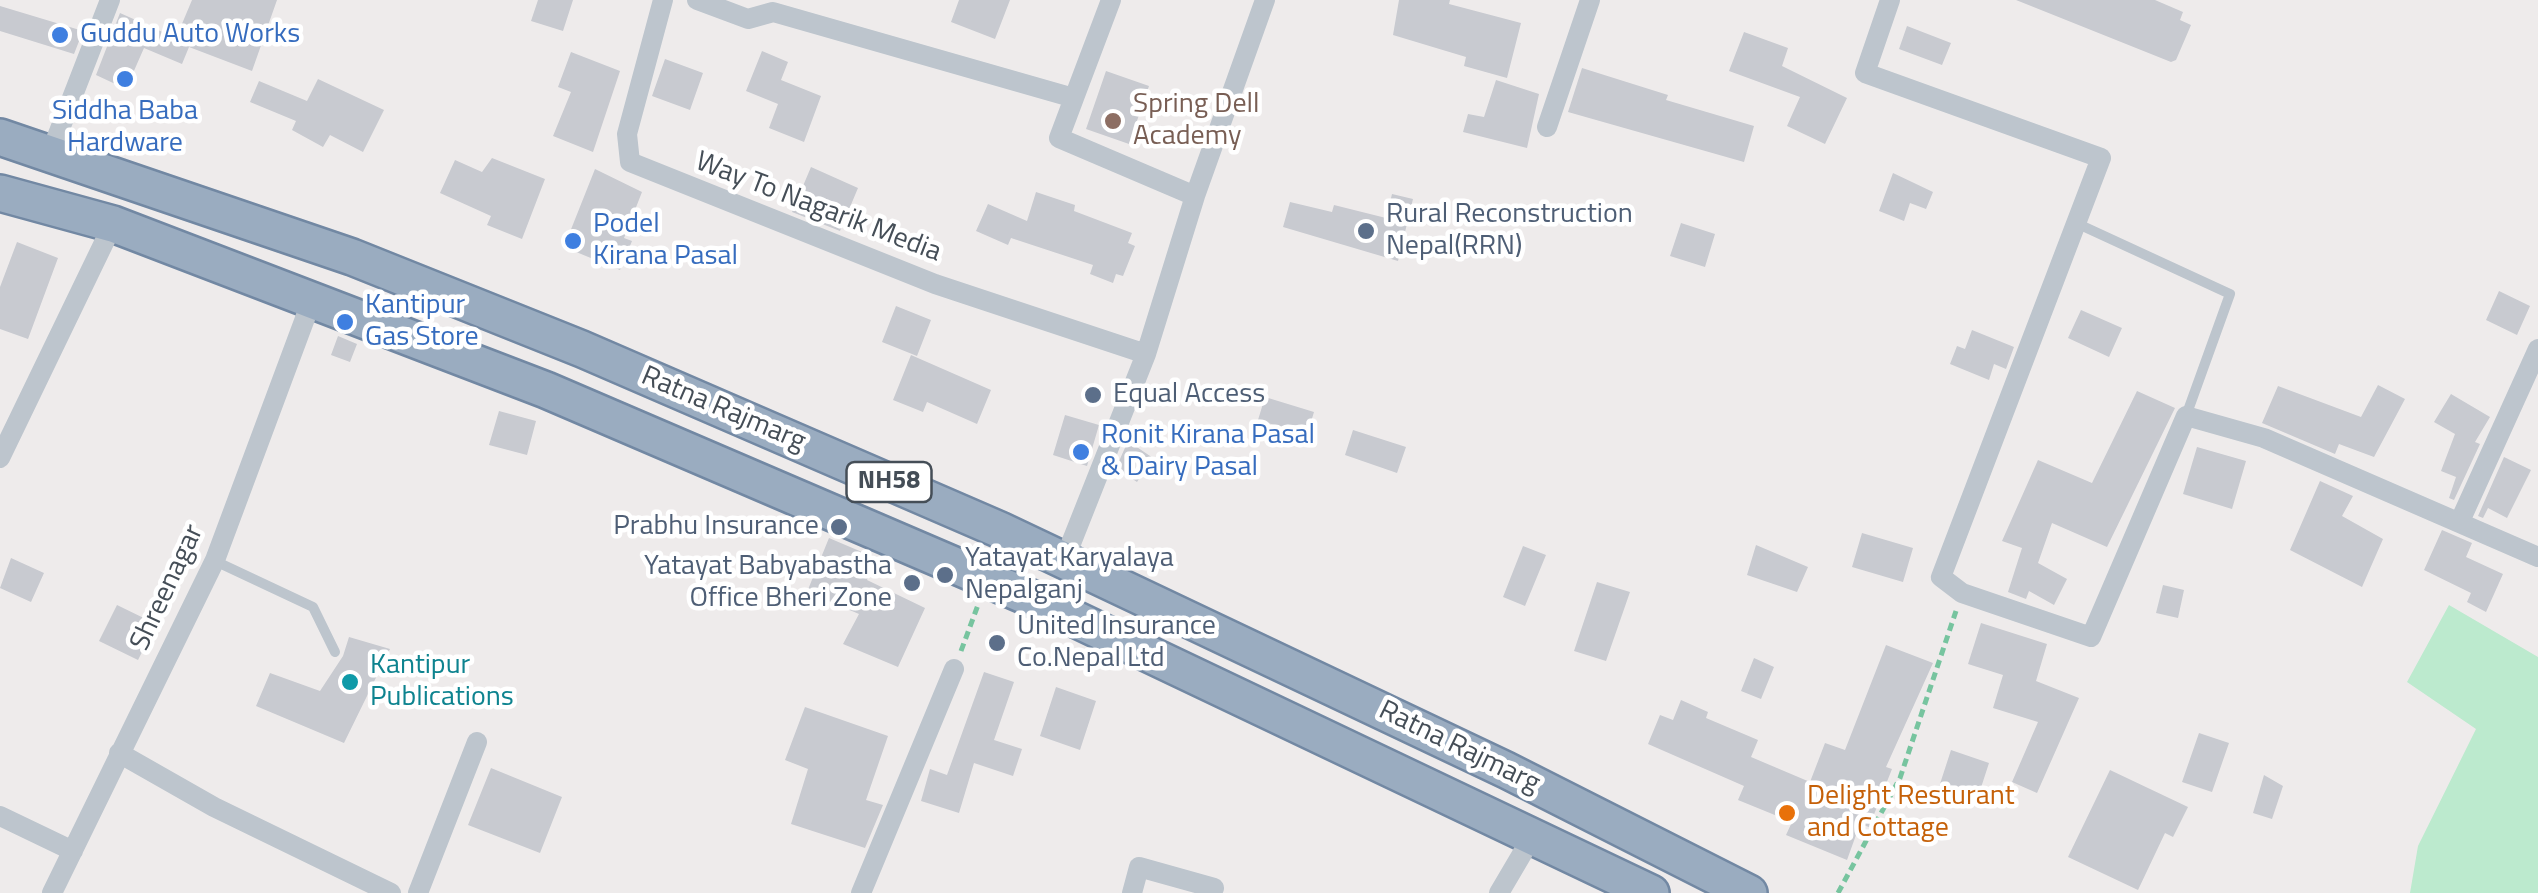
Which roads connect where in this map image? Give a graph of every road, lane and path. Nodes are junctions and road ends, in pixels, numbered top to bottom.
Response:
1 (110, 0) edge
2 (663, 0) edge
3 (697, 0) edge
4 (1111, 0) edge
5 (1265, 0) edge
6 (1590, 0) edge
7 (1890, 0) edge
8 (774, 6) edge
9 (1074, 98) junction
10 (1547, 127) dead end
11 (0, 137) edge
12 (51, 152) junction
13 (0, 193) edge
14 (1195, 196) junction
15 (2076, 223) junction
16 (113, 224) junction
17 (313, 297) junction
18 (2538, 349) edge
19 (1146, 354) junction
20 (2186, 416) junction
21 (0, 458) edge
22 (2460, 520) junction
23 (2538, 557) edge
24 (214, 560) junction
25 (1064, 561) junction
26 (988, 579) junction
27 (1962, 593) junction
28 (335, 652) dead end
29 (954, 669) joint
30 (477, 742) dead end
31 (120, 753) junction
32 (0, 816) edge
33 (1532, 838) junction
34 (73, 851) junction
35 (1214, 888) dead end
36 (52, 893) edge
37 (392, 893) edge
38 (418, 893) edge
39 (860, 893) edge
40 (1132, 893) edge
41 (1499, 893) edge
42 (1651, 893) edge
43 (1749, 893) edge
44 (1838, 893) edge

1 - 12 street
2 - 19 street, Way To Nagarik Media
3 - 8 street
4 - 9 street
5 - 14 street
6 - 10 street
7 - 15 street
8 - 9 street
9 - 14 street
11 - 12 highway, Ratna Rajmarg / NH58
12 - 25 highway, Ratna Rajmarg / NH58
13 - 16 highway, Ratna Rajmarg / NH58
14 - 19 street
15 - 20 lane
15 - 27 street
16 - 17 highway, Ratna Rajmarg / NH58
16 - 21 street
17 - 24 street, Shreenagar
17 - 26 highway, Ratna Rajmarg / NH58
18 - 22 street
19 - 25 street
20 - 22 street
20 - 27 street
22 - 23 street
24 - 28 lane
24 - 31 street, Shreenagar
25 - 43 highway, Ratna Rajmarg / NH58
26 - 29 path
26 - 33 highway, Ratna Rajmarg / NH58
27 - 44 path
29 - 39 street
30 - 38 street
31 - 34 street, Shreenagar
31 - 37 street
32 - 34 street
33 - 41 street
33 - 42 highway, Ratna Rajmarg / NH58
34 - 36 street, Shreenagar
35 - 40 street

